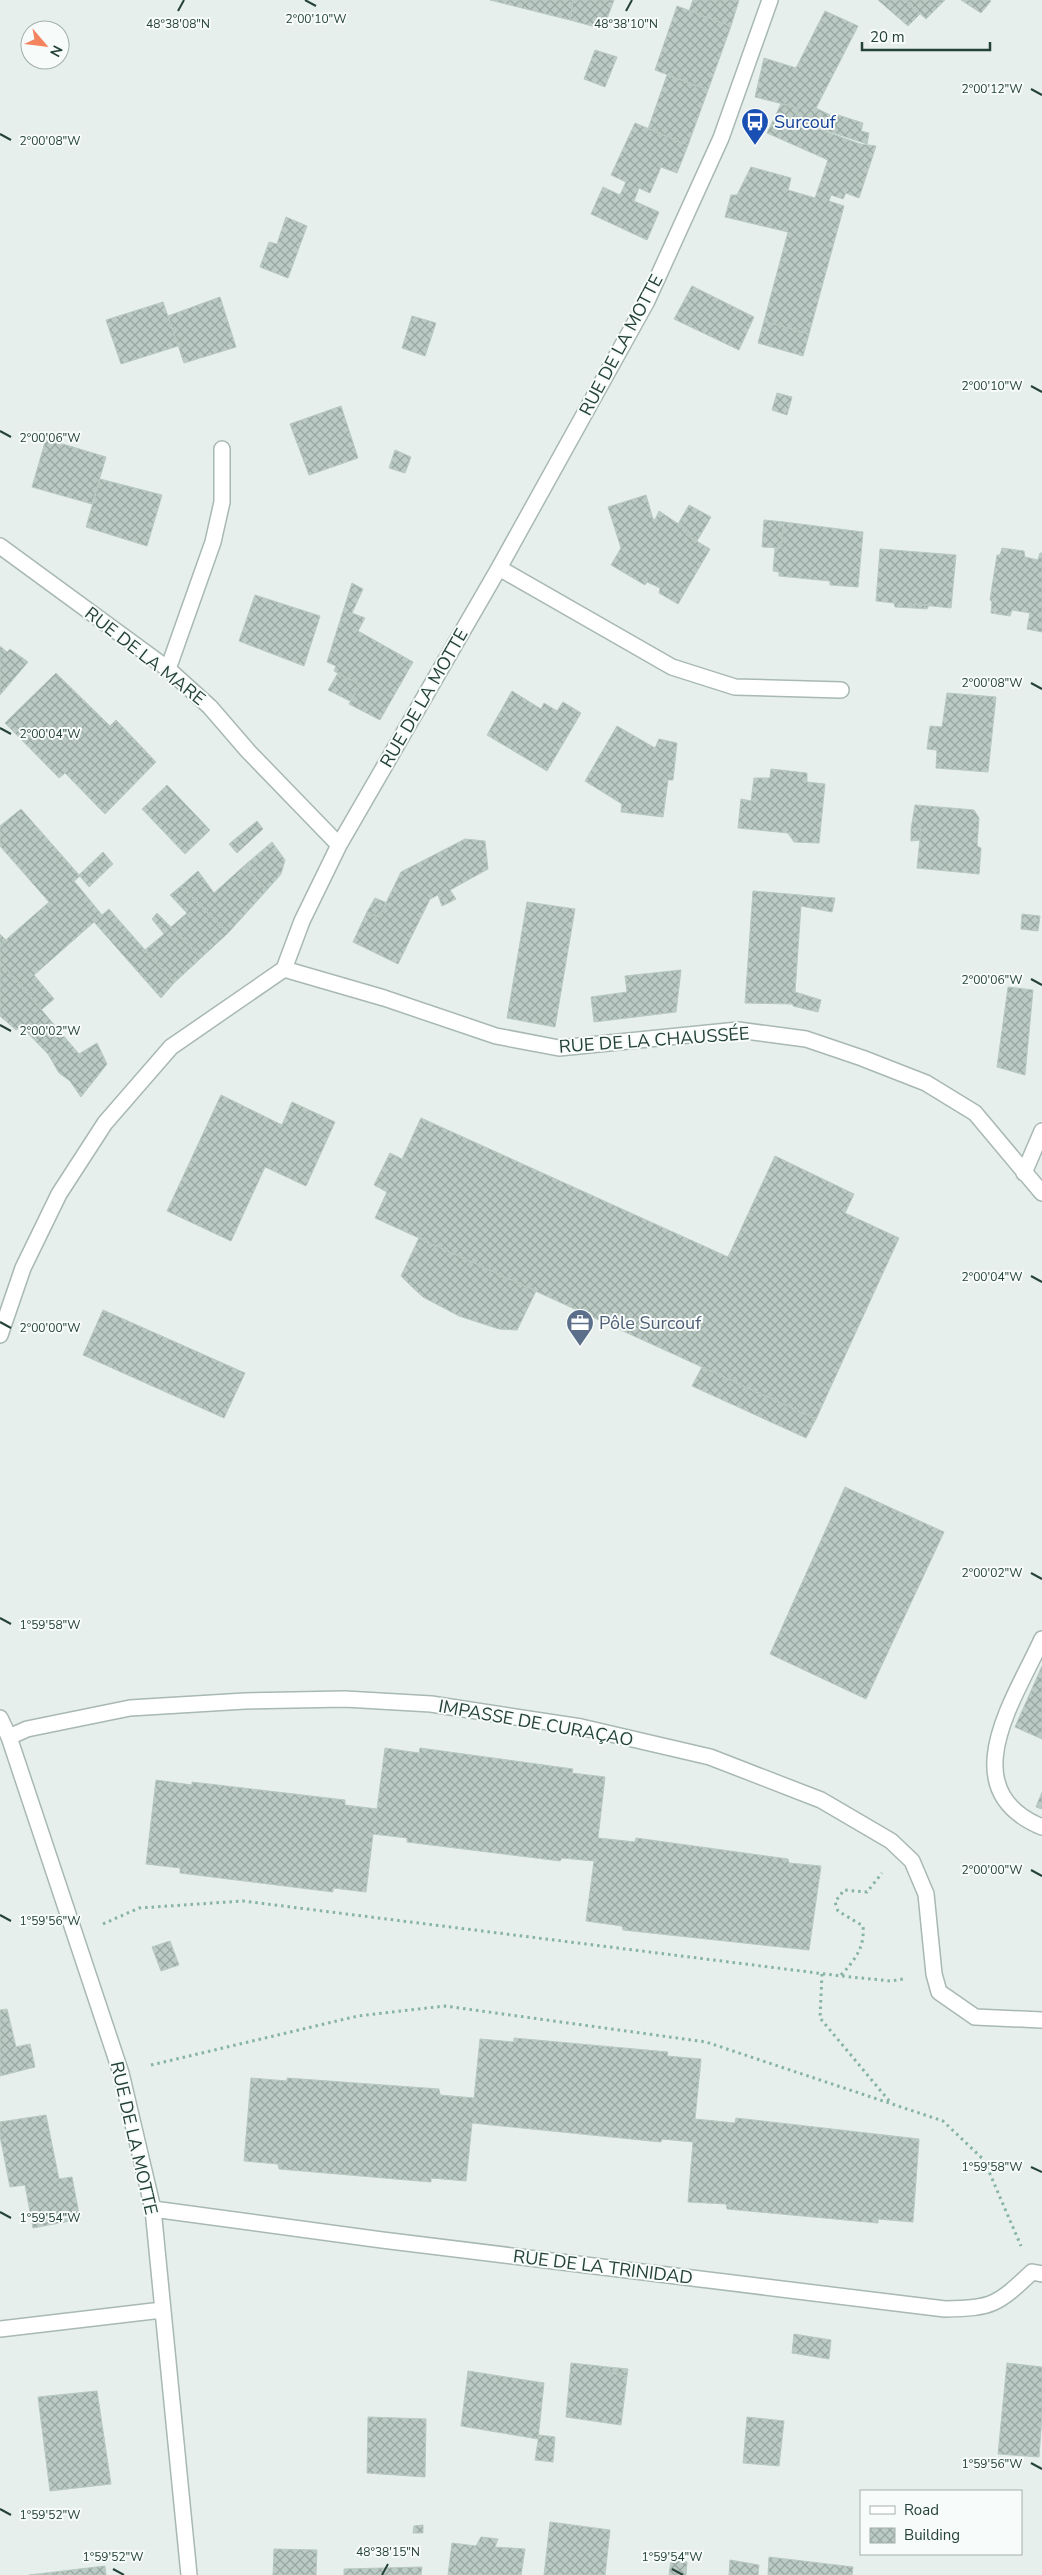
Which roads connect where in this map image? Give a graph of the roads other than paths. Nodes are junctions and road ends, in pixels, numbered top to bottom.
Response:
1 (770, 0) edge
2 (222, 449) dead end
3 (3, 552) edge
4 (499, 568) junction
5 (168, 669) junction
6 (841, 690) dead end
7 (339, 845) junction
8 (284, 969) junction
9 (1042, 1132) edge
10 (1024, 1173) junction
11 (1042, 1193) edge
12 (0, 1335) edge
13 (1042, 1639) edge
14 (0, 1718) edge
15 (9, 1737) junction
16 (1042, 1827) edge
17 (1042, 2020) edge
18 (153, 2208) junction
19 (1037, 2273) edge
20 (162, 2310) junction
21 (0, 2329) edge
22 (188, 2575) edge

1 - 4 street, RUE DE LA MOTTE
2 - 5 street
3 - 5 street, RUE DE LA MARE
4 - 6 street
4 - 7 street, RUE DE LA MOTTE
5 - 7 street, RUE DE LA MARE
7 - 8 street, RUE DE LA MOTTE
8 - 10 street, RUE DE LA CHAUSSÉE
8 - 12 street
9 - 10 street
10 - 11 street, RUE DE LA CHAUSSÉE
13 - 16 street
14 - 15 street, RUE DE LA MOTTE
15 - 17 street, IMPASSE DE CURAÇAO
15 - 18 street, RUE DE LA MOTTE
18 - 19 street, RUE DE LA TRINIDAD
18 - 20 street, RUE DE LA MOTTE
20 - 21 street
20 - 22 street, RUE DE LA MOTTE

